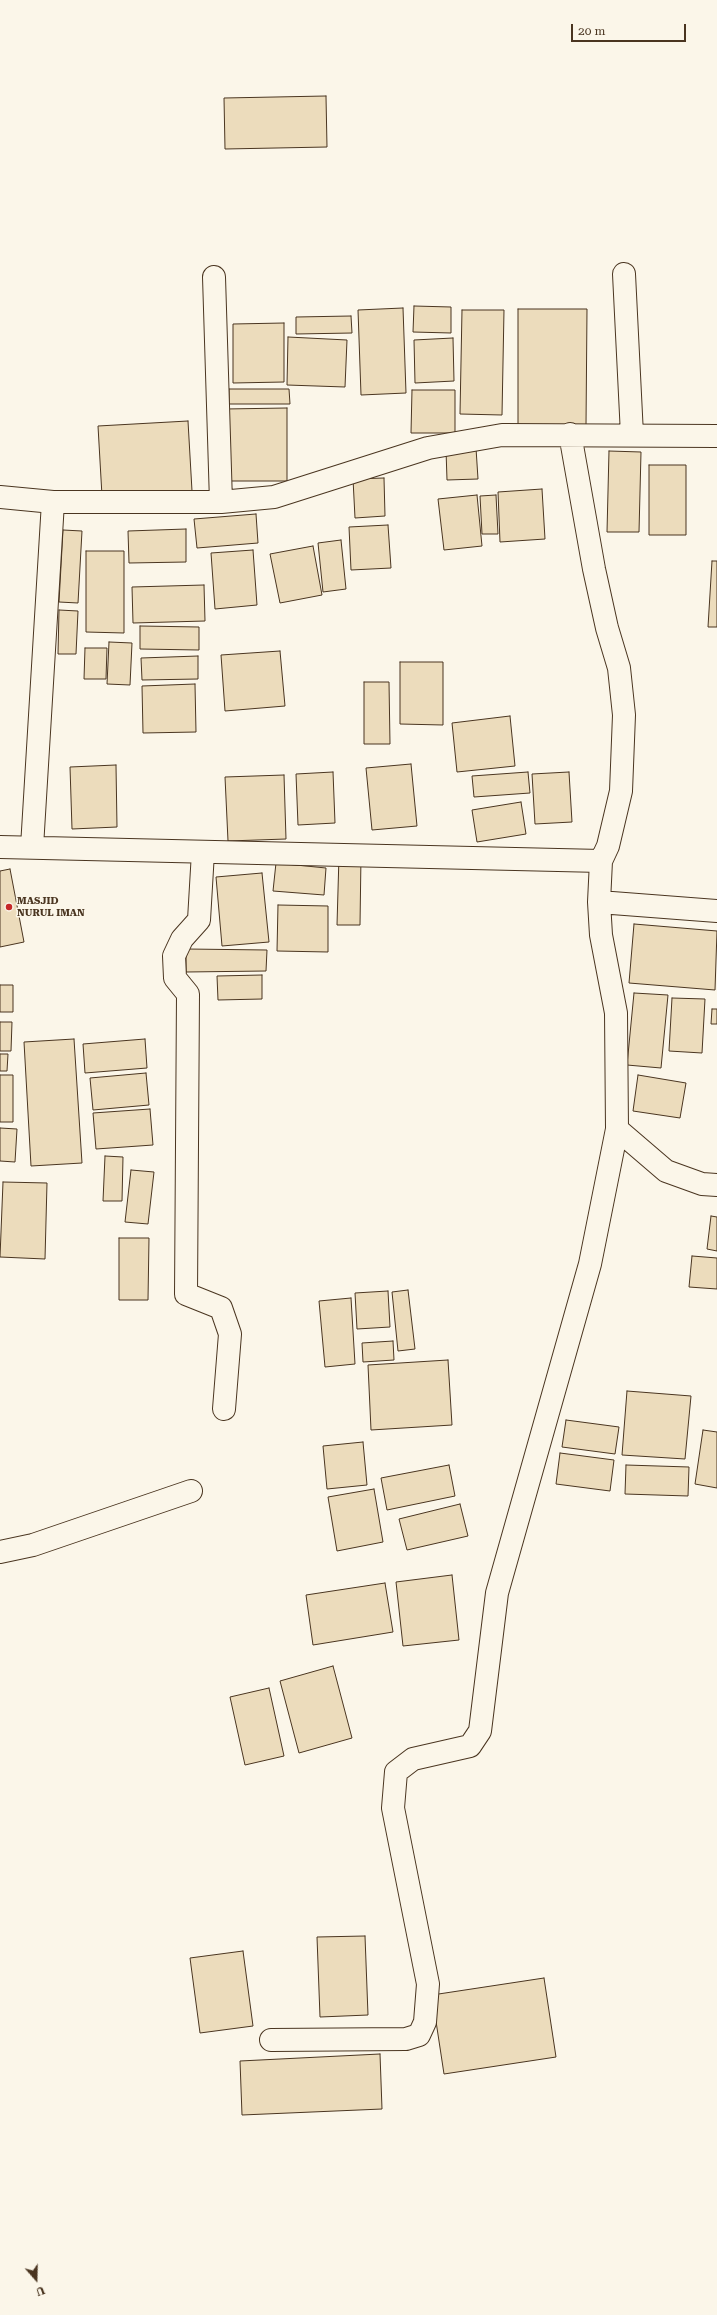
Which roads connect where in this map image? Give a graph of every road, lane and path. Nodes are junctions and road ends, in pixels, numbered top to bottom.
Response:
1 (624, 274) dead end
2 (214, 277) dead end
3 (570, 434) junction
4 (632, 435) junction
5 (717, 436) edge
6 (0, 497) edge
7 (53, 502) junction
8 (221, 502) junction
9 (0, 847) edge
10 (32, 847) junction
11 (203, 852) junction
12 (601, 861) junction
13 (599, 902) junction
14 (717, 911) edge
15 (617, 1129) junction
16 (717, 1185) edge
17 (224, 1409) dead end
18 (191, 1491) dead end
19 (0, 1552) edge
20 (271, 2040) dead end

1 - 4 street
2 - 8 street
3 - 4 street
3 - 8 street
3 - 12 street
4 - 5 street
6 - 7 street
7 - 8 street
7 - 10 street
9 - 10 street
10 - 11 street
11 - 12 street
11 - 17 street
12 - 13 street
13 - 14 street
13 - 15 street
15 - 16 street
15 - 20 street
18 - 19 street

